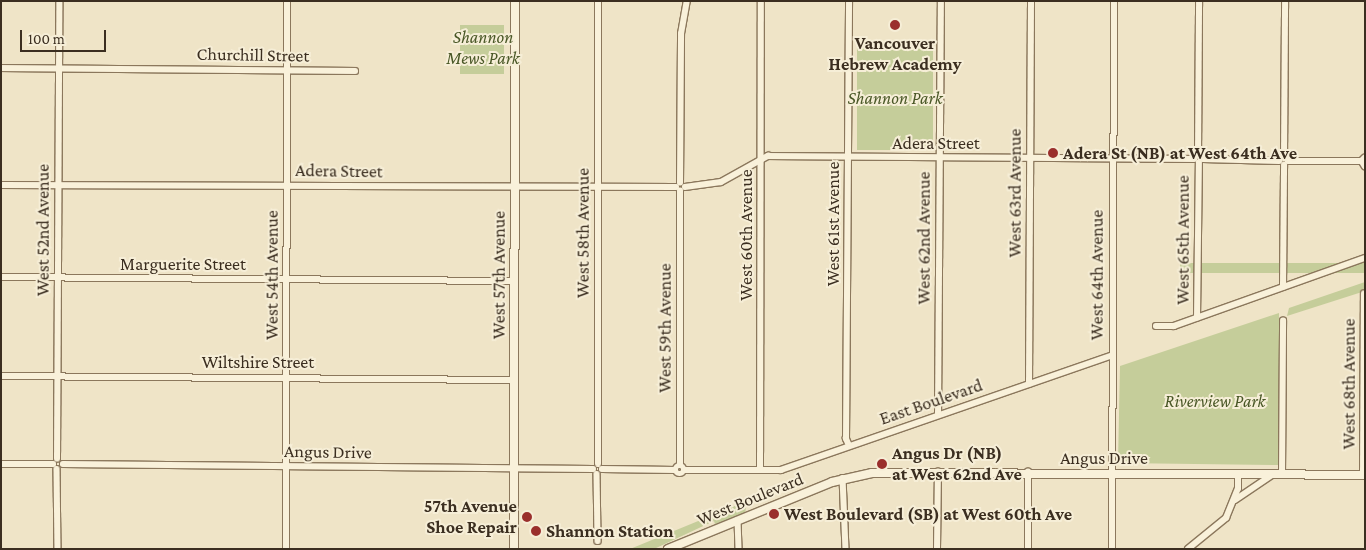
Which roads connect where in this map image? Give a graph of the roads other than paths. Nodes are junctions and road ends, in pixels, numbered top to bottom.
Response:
1 (59, 1) edge
2 (287, 1) edge
3 (515, 1) edge
4 (598, 1) edge
5 (687, 1) edge
6 (761, 1) edge
7 (849, 1) edge
8 (941, 1) edge
9 (1031, 1) edge
10 (1114, 1) edge
11 (1199, 1) edge
12 (1285, 1) edge
13 (1, 68) edge
14 (58, 68) junction
15 (287, 70) junction
16 (355, 71) dead end
17 (1113, 152) junction
18 (848, 157) junction
19 (940, 158) junction
20 (1030, 158) junction
21 (1112, 158) junction
22 (1120, 158) junction
23 (1198, 159) junction
24 (762, 160) junction
25 (1284, 161) junction
26 (1364, 162) edge
27 (1, 185) edge
28 (58, 185) junction
29 (287, 185) junction
30 (514, 187) junction
31 (598, 187) junction
32 (680, 187) junction
33 (1363, 260) edge
34 (1, 277) edge
35 (58, 278) junction
36 (287, 280) junction
37 (514, 281) junction
38 (1283, 287) junction
39 (1364, 294) edge
40 (1197, 318) junction
41 (1283, 321) dead end
42 (1156, 326) dead end
43 (1364, 333) edge
44 (1111, 356) junction
45 (1, 376) edge
46 (57, 376) junction
47 (287, 377) junction
48 (514, 380) junction
49 (1029, 384) junction
50 (938, 415) junction
51 (849, 446) junction
52 (1, 464) edge
53 (56, 464) junction
54 (286, 466) junction
55 (514, 468) junction
56 (680, 468) junction
57 (598, 469) junction
58 (760, 470) junction
59 (938, 472) junction
60 (1028, 472) junction
61 (1110, 473) junction
62 (1238, 474) junction
63 (1273, 474) junction
64 (1282, 474) junction
65 (1364, 475) edge
66 (844, 478) junction
67 (1235, 500) junction
68 (738, 520) junction
69 (598, 541) dead end
70 (58, 549) edge
71 (286, 549) edge
72 (514, 549) edge
73 (668, 549) edge
74 (739, 549) edge
75 (846, 549) edge
76 (937, 549) edge
77 (1028, 549) edge
78 (1112, 549) edge
79 (1188, 549) edge

1 - 14 street, West 52nd Avenue
2 - 15 street, West 54th Avenue
3 - 30 street, West 57th Avenue
4 - 31 street, West 58th Avenue
5 - 32 street, West 59th Avenue
6 - 24 street, West 60th Avenue
7 - 18 street, West 61st Avenue
8 - 19 street, West 62nd Avenue
9 - 20 street, West 63rd Avenue
10 - 17 street, West 64th Avenue
11 - 23 street, West 65th Avenue
12 - 25 street
13 - 14 street, Churchill Street
14 - 15 street, Churchill Street
14 - 28 street, West 52nd Avenue
15 - 16 street, Churchill Street
15 - 29 street, West 54th Avenue
17 - 21 street, West 64th Avenue
17 - 22 street
18 - 19 street, Adera Street
18 - 24 street, Adera Street
18 - 51 street, West 61st Avenue
19 - 20 street, Adera Street
19 - 50 street, West 62nd Avenue
20 - 21 street, Adera Street
20 - 49 street, West 63rd Avenue
21 - 22 street, Adera Street
21 - 44 street, West 64th Avenue
22 - 23 street, Adera Street
23 - 25 street, Adera Street
23 - 40 street, West 65th Avenue
24 - 32 street, Adera Street
24 - 58 street, West 60th Avenue
25 - 26 street, Adera Street
25 - 38 street
27 - 28 street, Adera Street
28 - 29 street, Adera Street
28 - 35 street, West 52nd Avenue
29 - 30 street, Adera Street
29 - 36 street, West 54th Avenue
30 - 31 street, Adera Street
30 - 37 street, West 57th Avenue
31 - 32 street, Adera Street
31 - 57 street, West 58th Avenue
32 - 56 street, West 59th Avenue
33 - 38 street
34 - 35 street, Marguerite Street
35 - 36 street, Marguerite Street
35 - 46 street, West 52nd Avenue
36 - 37 street, Marguerite Street
36 - 47 street, West 54th Avenue
37 - 48 street, West 57th Avenue
38 - 40 street
39 - 43 street, West 68th Avenue
40 - 42 street
41 - 64 street
43 - 65 street, West 68th Avenue
44 - 49 street, East Boulevard
44 - 61 street, West 64th Avenue
45 - 46 street, Wiltshire Street
46 - 47 street, Wiltshire Street
46 - 53 street, West 52nd Avenue
47 - 48 street, Wiltshire Street
47 - 54 street, West 54th Avenue
48 - 55 street, West 57th Avenue
49 - 50 street, East Boulevard
50 - 51 street, East Boulevard
51 - 58 street, East Boulevard
52 - 53 street
53 - 54 street, Angus Drive
53 - 70 street, West 52nd Avenue
54 - 55 street, Angus Drive
54 - 71 street, West 54th Avenue
55 - 57 street, Angus Drive
55 - 72 street, West 57th Avenue
56 - 57 street, Angus Drive
56 - 58 street, Angus Drive
57 - 69 street, West 58th Avenue
59 - 60 street, Angus Drive
59 - 66 street, Angus Drive
59 - 76 street
60 - 61 street, Angus Drive
60 - 77 street
61 - 62 street, Angus Drive
61 - 78 street, West 64th Avenue
62 - 63 street, Angus Drive
62 - 67 street
63 - 64 street, Angus Drive
63 - 67 street
64 - 65 street, Angus Drive
66 - 68 street, West Boulevard
66 - 75 street
67 - 79 street
68 - 73 street, West Boulevard
68 - 74 street

